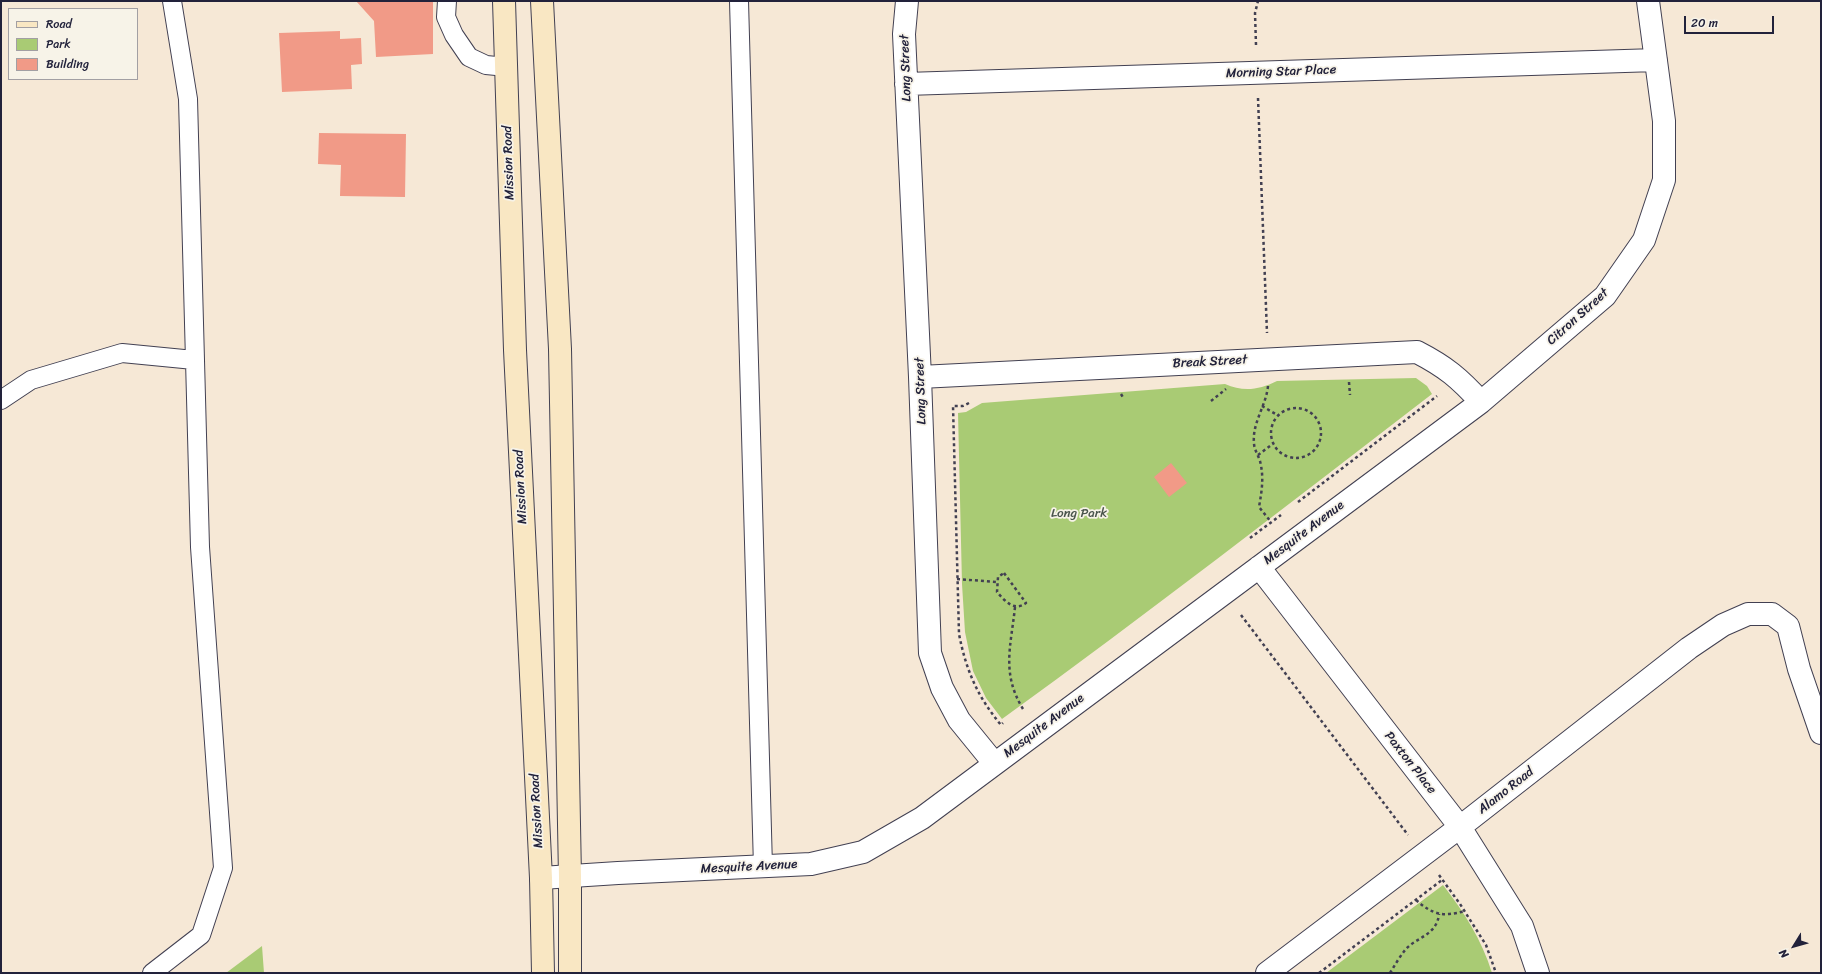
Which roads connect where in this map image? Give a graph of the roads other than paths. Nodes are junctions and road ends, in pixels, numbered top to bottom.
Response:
1 (172, 1) edge
2 (447, 1) edge
3 (504, 1) edge
4 (542, 1) edge
5 (739, 1) edge
6 (907, 1) edge
7 (1648, 1) edge
8 (1656, 60) junction
9 (507, 67) junction
10 (906, 84) junction
11 (194, 360) junction
12 (920, 377) junction
13 (1, 400) edge
14 (1480, 402) junction
15 (1259, 567) junction
16 (1821, 733) edge
17 (994, 763) junction
18 (1460, 827) junction
19 (763, 867) junction
20 (570, 877) junction
21 (541, 878) junction
22 (152, 973) edge
23 (543, 973) edge
24 (570, 973) edge
25 (1267, 973) edge
26 (1538, 973) edge

1 - 11 lane
2 - 9 lane
3 - 9 street, Mission Road
4 - 20 street
5 - 19 lane
6 - 10 street, Long Street
7 - 8 street, Citron Street
8 - 10 street, Morning Star Place
8 - 14 street, Citron Street
9 - 21 street, Mission Road
10 - 12 street, Long Street
11 - 13 lane
11 - 22 lane
12 - 14 street, Break Street
12 - 17 street, Long Street
14 - 15 street, Mesquite Avenue
15 - 17 street, Mesquite Avenue
15 - 18 street, Paxton Place
16 - 18 street, Alamo Road
17 - 19 street, Mesquite Avenue
18 - 25 street, Alamo Road
18 - 26 street, Paxton Place
19 - 20 street, Mesquite Avenue
20 - 21 street, Mesquite Avenue
20 - 24 street
21 - 23 street, Mission Road

